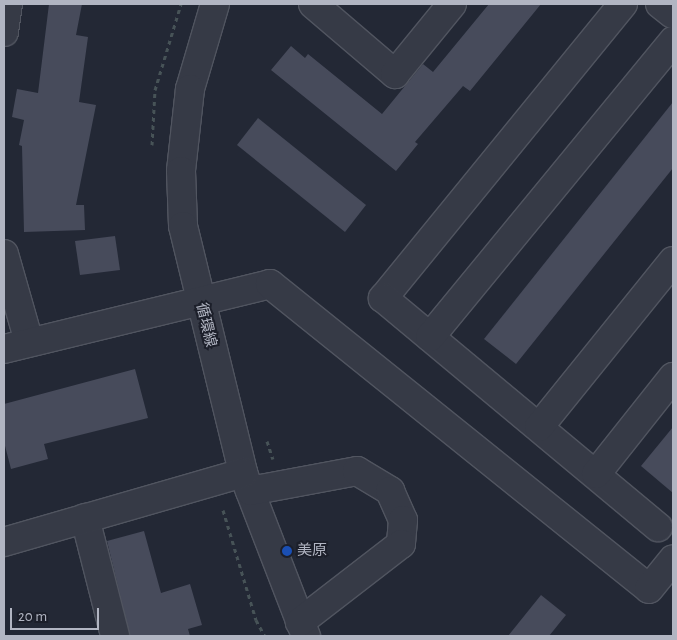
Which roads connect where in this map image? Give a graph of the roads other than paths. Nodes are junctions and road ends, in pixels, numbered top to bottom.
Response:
1 (8, 4) edge
2 (215, 4) edge
3 (313, 4) edge
4 (452, 4) edge
5 (623, 4) edge
6 (660, 4) edge
7 (673, 14) edge
8 (4, 32) edge
9 (673, 41) edge
10 (4, 254) edge
11 (673, 261) edge
12 (200, 300) junction
13 (430, 337) junction
14 (16, 346) edge
15 (673, 377) edge
16 (538, 427) junction
17 (596, 474) junction
18 (246, 482) junction
19 (85, 518) junction
20 (658, 527) dead end
21 (4, 542) edge
22 (673, 559) edge
23 (303, 629) edge
24 (115, 636) edge

1 - 8 street
2 - 12 street, 循環線
3 - 4 street
5 - 13 street
6 - 7 street
9 - 13 street
10 - 14 street
11 - 16 street
12 - 14 street
12 - 18 street, 循環線
12 - 22 street
13 - 16 street
15 - 17 street
16 - 17 street
17 - 20 street
18 - 19 street
18 - 23 street, 循環線
18 - 23 street
19 - 21 street
19 - 24 street

